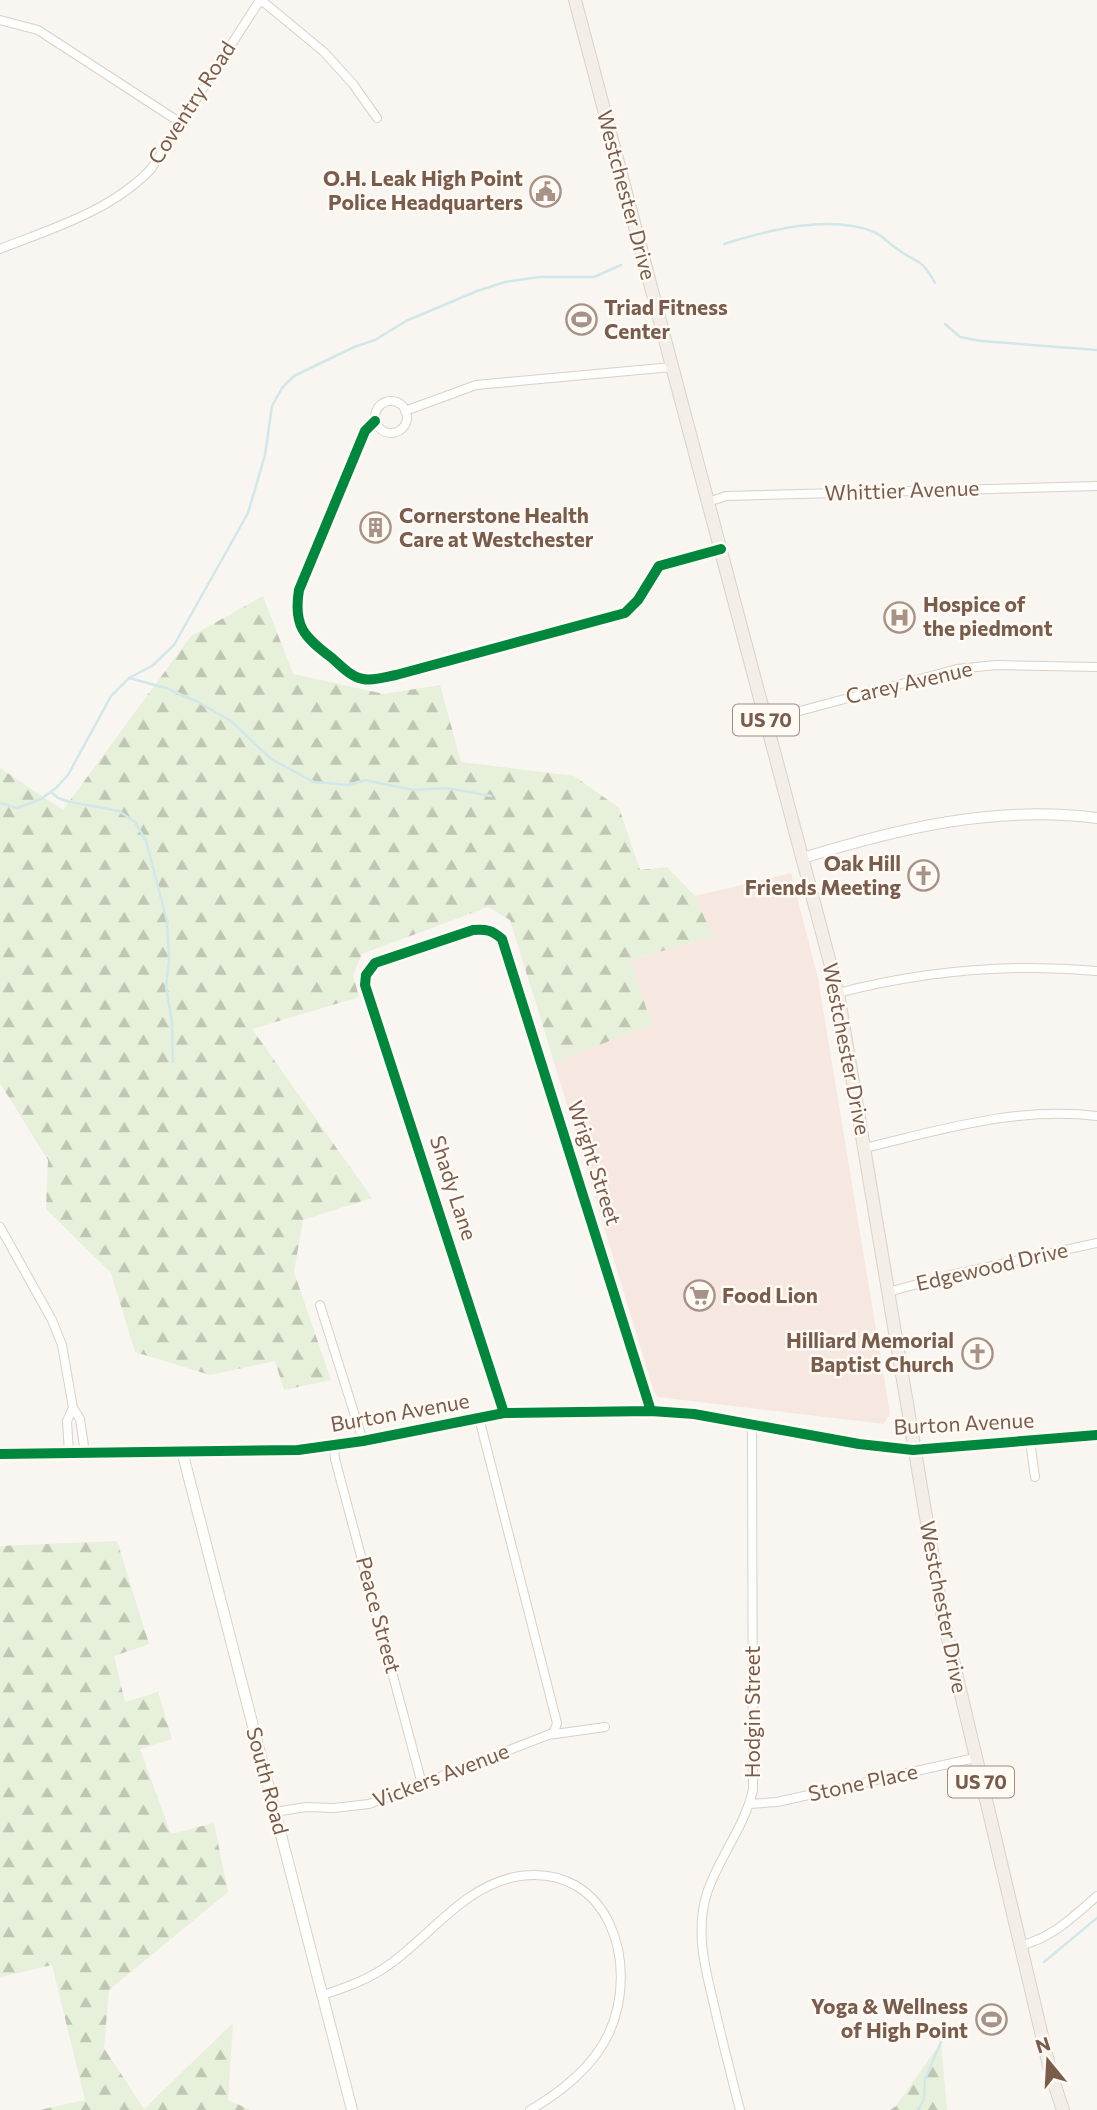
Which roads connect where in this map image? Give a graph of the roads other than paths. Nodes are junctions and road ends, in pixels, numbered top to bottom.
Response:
1 (260, 0) edge
2 (575, 0) edge
3 (0, 20) edge
4 (377, 118) dead end
5 (181, 123) junction
6 (0, 249) edge
7 (672, 367) junction
8 (405, 411) junction
9 (375, 421) junction
10 (1097, 486) edge
11 (708, 502) junction
12 (721, 549) junction
13 (1097, 667) edge
14 (766, 720) junction
15 (1097, 818) edge
16 (803, 858) junction
17 (1097, 971) edge
18 (366, 975) joint
19 (838, 993) junction
20 (1097, 1116) edge
21 (864, 1148) junction
22 (0, 1227) edge
23 (3, 1239) edge
24 (1097, 1243) edge
25 (888, 1292) junction
26 (320, 1306) dead end
27 (73, 1408) junction
28 (651, 1411) junction
29 (504, 1413) junction
30 (479, 1418) junction
31 (752, 1425) junction
32 (1097, 1435) edge
33 (362, 1441) junction
34 (1030, 1441) junction
35 (334, 1446) junction
36 (913, 1450) junction
37 (182, 1451) junction
38 (69, 1453) junction
39 (85, 1453) junction
40 (0, 1454) edge
41 (1035, 1477) dead end
42 (605, 1727) dead end
43 (548, 1735) junction
44 (975, 1758) junction
45 (422, 1784) junction
46 (750, 1804) junction
47 (275, 1812) junction
48 (1097, 1896) edge
49 (1022, 1945) junction
50 (323, 1995) junction
51 (352, 2110) edge
52 (530, 2110) edge
53 (740, 2110) edge
54 (1063, 2110) edge

1 - 4 street
1 - 5 street, Coventry Road
2 - 7 main road, Westchester Drive / US 70
3 - 5 street
5 - 6 street, Coventry Road
7 - 8 street
7 - 11 main road, Westchester Drive / US 70
8 - 9 street
8 - 9 street
9 - 12 street
10 - 11 street, Whittier Avenue
11 - 12 main road, Westchester Drive / US 70
12 - 14 main road, Westchester Drive / US 70
13 - 14 street, Carey Avenue
14 - 16 main road, Westchester Drive / US 70
15 - 16 street
16 - 19 main road, Westchester Drive / US 70
17 - 19 street
18 - 28 street, Wright Street
18 - 29 street, Shady Lane
19 - 21 main road, Westchester Drive / US 70
20 - 21 street
21 - 25 main road, Westchester Drive / US 70
22 - 23 street
23 - 27 street
24 - 25 street, Edgewood Drive
25 - 36 main road, Westchester Drive / US 70
26 - 33 street
27 - 38 street
27 - 39 street
28 - 29 street, Burton Avenue
28 - 31 street, Burton Avenue
29 - 30 street, Burton Avenue
30 - 33 street, Burton Avenue
30 - 43 street
31 - 36 street, Burton Avenue
31 - 46 street, Hodgin Street
32 - 34 street, Burton Avenue
33 - 35 street, Burton Avenue
34 - 36 street, Burton Avenue
34 - 41 street
35 - 37 street, Burton Avenue
35 - 45 street, Peace Street
36 - 44 main road, Westchester Drive / US 70
37 - 39 street, Burton Avenue
37 - 47 street, South Road
38 - 39 street, Burton Avenue
38 - 40 street, Burton Avenue
42 - 43 street, Vickers Avenue
43 - 45 street, Vickers Avenue
44 - 46 street, Stone Place
44 - 49 main road, Westchester Drive / US 70
45 - 47 street, Vickers Avenue
46 - 53 street, Hodgin Street
47 - 50 street, South Road
48 - 49 street
49 - 54 main road, Westchester Drive / US 70
50 - 51 street, South Road
50 - 52 street

